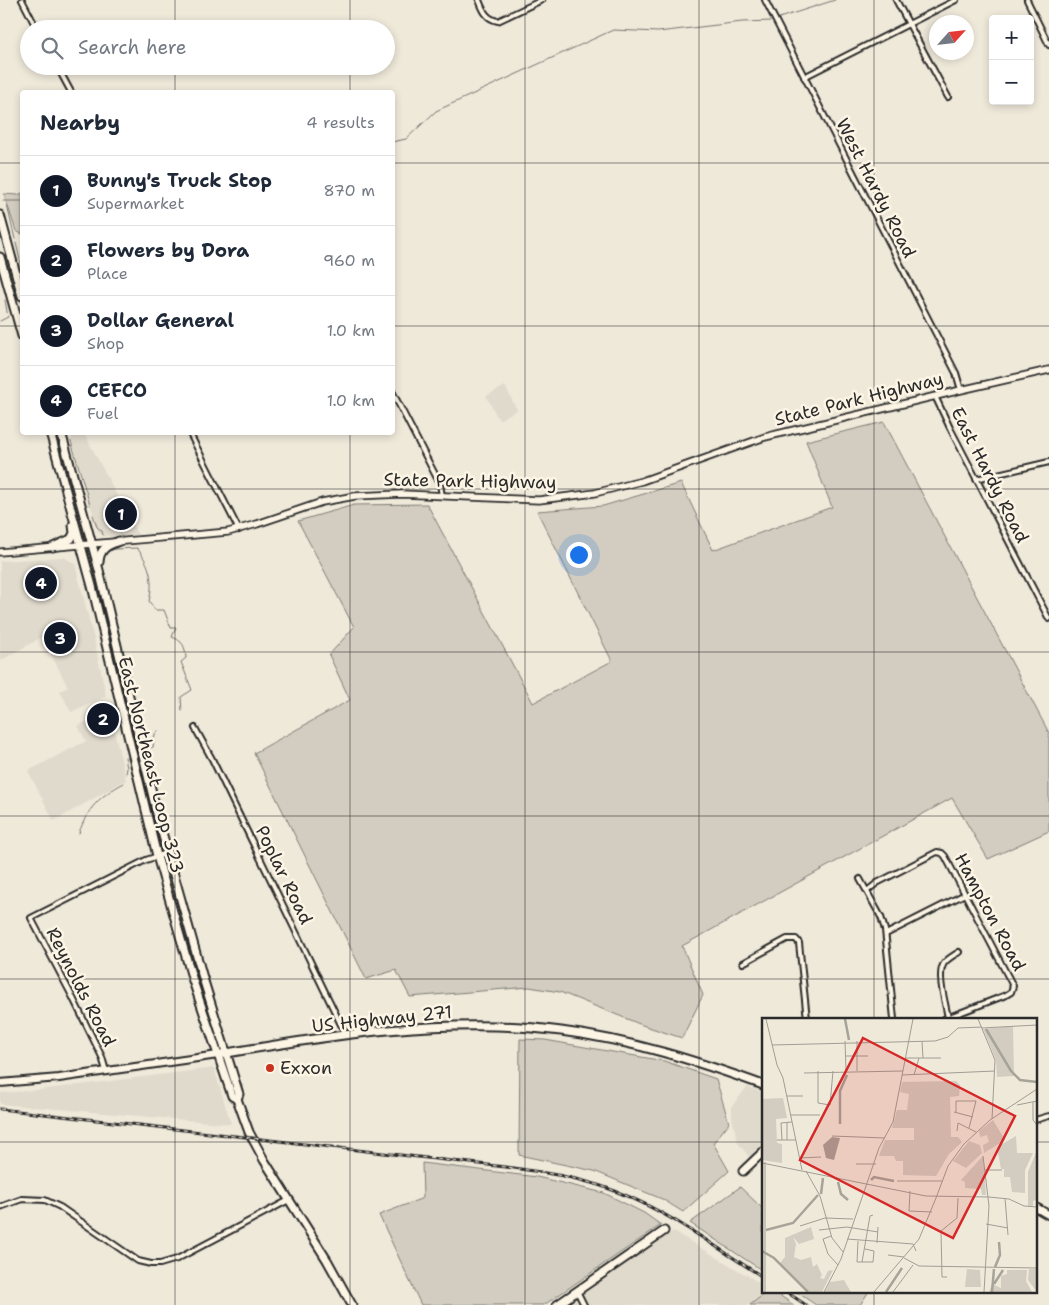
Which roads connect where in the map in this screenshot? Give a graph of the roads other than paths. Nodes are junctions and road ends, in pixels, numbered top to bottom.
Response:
1 (22, 0) edge
2 (479, 0) edge
3 (542, 0) edge
4 (765, 0) edge
5 (896, 0) edge
6 (956, 0) edge
7 (1027, 0) edge
8 (32, 20) edge
9 (908, 24) junction
10 (1049, 44) edge
11 (62, 75) edge
12 (804, 77) junction
13 (70, 90) edge
14 (948, 97) dead end
15 (0, 216) edge
16 (0, 256) edge
17 (20, 286) edge
18 (10, 292) junction
19 (20, 293) edge
20 (20, 329) edge
21 (1049, 370) edge
22 (961, 390) junction
23 (935, 396) junction
24 (395, 397) edge
25 (51, 435) edge
26 (62, 435) edge
27 (192, 435) edge
28 (1049, 462) edge
29 (70, 467) junction
30 (60, 469) junction
31 (976, 479) junction
32 (442, 496) junction
33 (72, 512) junction
34 (239, 530) junction
35 (119, 541) junction
36 (92, 544) junction
37 (82, 545) junction
38 (53, 547) junction
39 (0, 552) edge
40 (99, 570) junction
41 (1049, 620) edge
42 (113, 624) junction
43 (102, 626) junction
44 (195, 728) dead end
45 (139, 738) junction
46 (128, 740) junction
47 (158, 818) junction
48 (148, 820) junction
49 (168, 853) junction
50 (157, 856) junction
51 (860, 879) dead end
52 (867, 891) junction
53 (965, 894) junction
54 (186, 920) junction
55 (176, 923) junction
56 (886, 934) junction
57 (959, 952) dead end
58 (743, 963) dead end
59 (203, 978) junction
60 (193, 980) junction
61 (807, 1018) edge
62 (894, 1018) edge
63 (946, 1018) edge
64 (346, 1035) junction
65 (222, 1054) junction
66 (106, 1071) junction
67 (0, 1083) edge
68 (762, 1085) edge
69 (1049, 1116) edge
70 (1036, 1120) edge
71 (762, 1153) edge
72 (743, 1171) dead end
73 (289, 1200) junction
74 (0, 1207) edge
75 (1036, 1208) edge
76 (1049, 1215) edge
77 (664, 1231) dead end
78 (577, 1291) junction
79 (352, 1305) edge
80 (557, 1305) edge
81 (584, 1305) edge

1 - 8 street
2 - 3 street
4 - 12 street, West Hardy Road
5 - 9 street
6 - 9 street
7 - 10 street
9 - 12 street
9 - 14 street
11 - 13 street
12 - 22 street, West Hardy Road
15 - 17 highway
16 - 18 highway
18 - 19 highway
18 - 20 highway
21 - 22 main road, State Park Highway
22 - 23 main road, State Park Highway
23 - 31 street, East Hardy Road
23 - 32 main road, State Park Highway
24 - 32 street
25 - 30 highway, East Northeast Loop 323
26 - 29 highway, East Northeast Loop 323
27 - 34 street
28 - 31 street
29 - 30 highway
29 - 36 highway, East Northeast Loop 323
30 - 33 highway, East Northeast Loop 323
31 - 41 street, East Hardy Road
32 - 34 main road, State Park Highway
33 - 37 highway, East Northeast Loop 323
33 - 38 highway
34 - 35 main road, State Park Highway
35 - 36 main road, State Park Highway
35 - 40 highway
36 - 37 main road, State Park Highway
36 - 40 highway, East Northeast Loop 323
37 - 38 main road, State Park Highway
37 - 43 highway, East Northeast Loop 323
38 - 39 main road, State Park Highway
40 - 42 highway, East Northeast Loop 323
42 - 43 highway
42 - 45 highway, East Northeast Loop 323
43 - 46 highway, East Northeast Loop 323
44 - 64 street, Poplar Road
45 - 46 highway
45 - 47 highway, East Northeast Loop 323
46 - 48 highway, East Northeast Loop 323
47 - 48 highway
47 - 49 highway, East Northeast Loop 323
48 - 50 highway, East Northeast Loop 323
49 - 50 street, Reynolds Road
49 - 54 highway, East Northeast Loop 323
50 - 55 highway, East Northeast Loop 323
50 - 66 street, Reynolds Road
51 - 52 street
52 - 53 street, Hampton Road
52 - 56 street
53 - 56 street
53 - 63 street, Hampton Road
54 - 55 highway
54 - 59 highway, East Northeast Loop 323
55 - 60 highway, East Northeast Loop 323
56 - 62 street
57 - 63 street
58 - 61 street
59 - 60 highway
59 - 65 highway, East Northeast Loop 323
60 - 65 highway, East Northeast Loop 323
64 - 65 highway, US Highway 271
64 - 68 highway, US Highway 271
65 - 66 main road, US Highway 271
65 - 73 highway, East Northeast Loop 323
66 - 67 main road, US Highway 271
69 - 70 street
71 - 72 highway
73 - 74 street
73 - 79 highway, East Northeast Loop 323
75 - 76 highway
77 - 78 highway
78 - 80 highway
78 - 81 street

